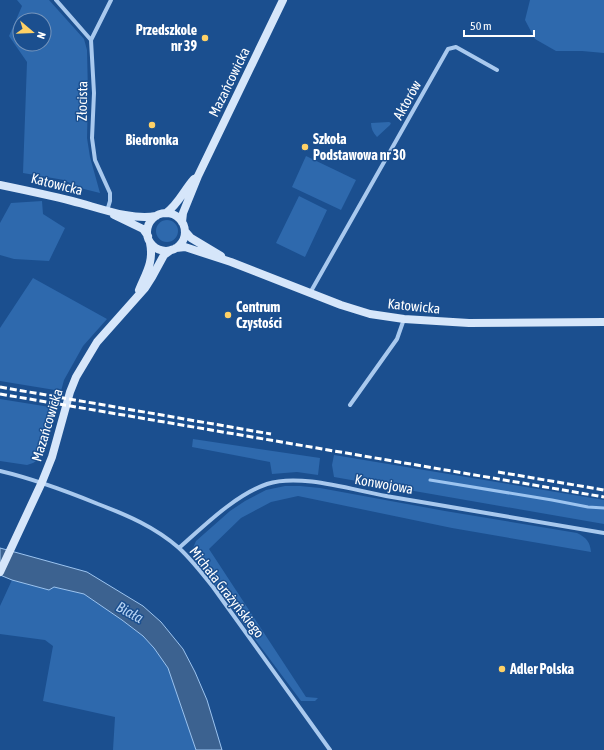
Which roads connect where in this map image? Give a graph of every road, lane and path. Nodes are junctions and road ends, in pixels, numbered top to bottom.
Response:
1 (56, 0) edge
2 (111, 0) edge
3 (283, 0) edge
4 (92, 40) junction
5 (497, 70) dead end
6 (198, 176) junction
7 (0, 185) edge
8 (107, 211) junction
9 (166, 213) junction
10 (156, 216) junction
11 (182, 222) junction
12 (185, 231) junction
13 (149, 239) junction
14 (173, 249) junction
15 (231, 262) junction
16 (310, 294) junction
17 (136, 296) junction
18 (404, 319) junction
19 (604, 322) edge
20 (350, 405) dead end
21 (0, 471) edge
22 (42, 482) junction
23 (604, 533) edge
24 (179, 548) junction
25 (0, 572) edge
26 (330, 750) edge

1 - 4 street
2 - 4 street
3 - 6 street, Mazańcowicka
4 - 8 street, Złocista
5 - 16 street, Aktorów
6 - 9 street, Mazańcowicka
6 - 11 street, Mazańcowicka
7 - 8 street, Katowicka
8 - 10 street, Katowicka
8 - 13 street, Katowicka
9 - 10 street
9 - 11 street
10 - 13 street
11 - 12 street
12 - 14 street
12 - 15 street, Katowicka
13 - 14 street
13 - 17 street, Mazańcowicka
14 - 15 street, Katowicka
14 - 17 street, Mazańcowicka
15 - 16 street, Katowicka
16 - 18 street, Katowicka
17 - 22 street, Mazańcowicka
18 - 19 street, Katowicka
18 - 20 street
21 - 22 street, Michała Grażyńskiego
22 - 24 street, Michała Grażyńskiego
22 - 25 street, Mazańcowicka
23 - 24 street, Konwojowa
24 - 26 street, Michała Grażyńskiego

